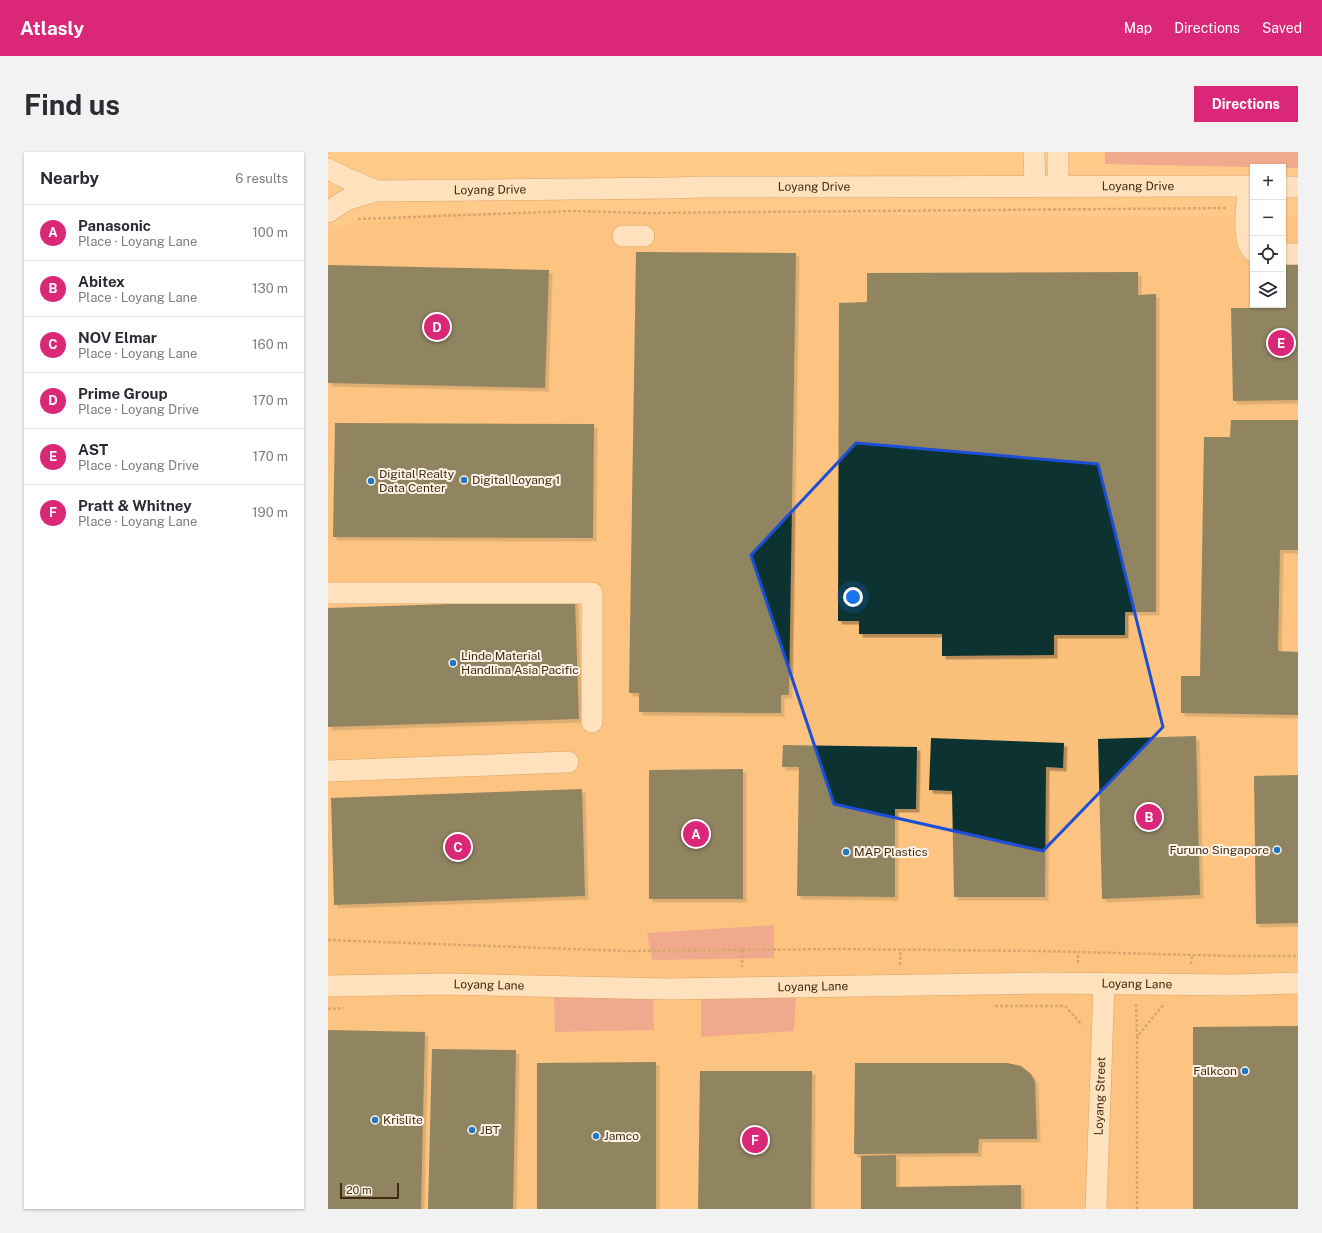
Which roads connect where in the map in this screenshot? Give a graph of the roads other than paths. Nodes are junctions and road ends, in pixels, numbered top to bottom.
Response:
1 (1034, 152) edge
2 (1058, 152) edge
3 (328, 169) edge
4 (338, 179) edge
5 (1035, 186) junction
6 (1058, 186) junction
7 (1250, 186) edge
8 (1286, 186) edge
9 (1298, 187) edge
10 (1250, 190) edge
11 (376, 191) junction
12 (337, 200) edge
13 (328, 212) edge
14 (623, 236) dead end
15 (644, 236) dead end
16 (1250, 248) edge
17 (1286, 254) edge
18 (1298, 254) edge
19 (328, 593) edge
20 (592, 722) dead end
21 (568, 762) dead end
22 (328, 771) edge
23 (1104, 983) junction
24 (1298, 983) edge
25 (328, 986) edge
26 (1096, 1209) edge

1 - 5 street
2 - 6 street
3 - 4 street, Loyang Drive
4 - 11 street, Loyang Drive
5 - 6 street, Loyang Drive
5 - 11 street, Loyang Drive
6 - 7 street, Loyang Drive
8 - 9 street
10 - 16 street
11 - 12 street, Loyang Drive
12 - 13 street, Loyang Drive
14 - 15 street
17 - 18 street
19 - 20 street
21 - 22 street
23 - 24 street, Loyang Lane
23 - 25 street, Loyang Lane
23 - 26 street, Loyang Street

